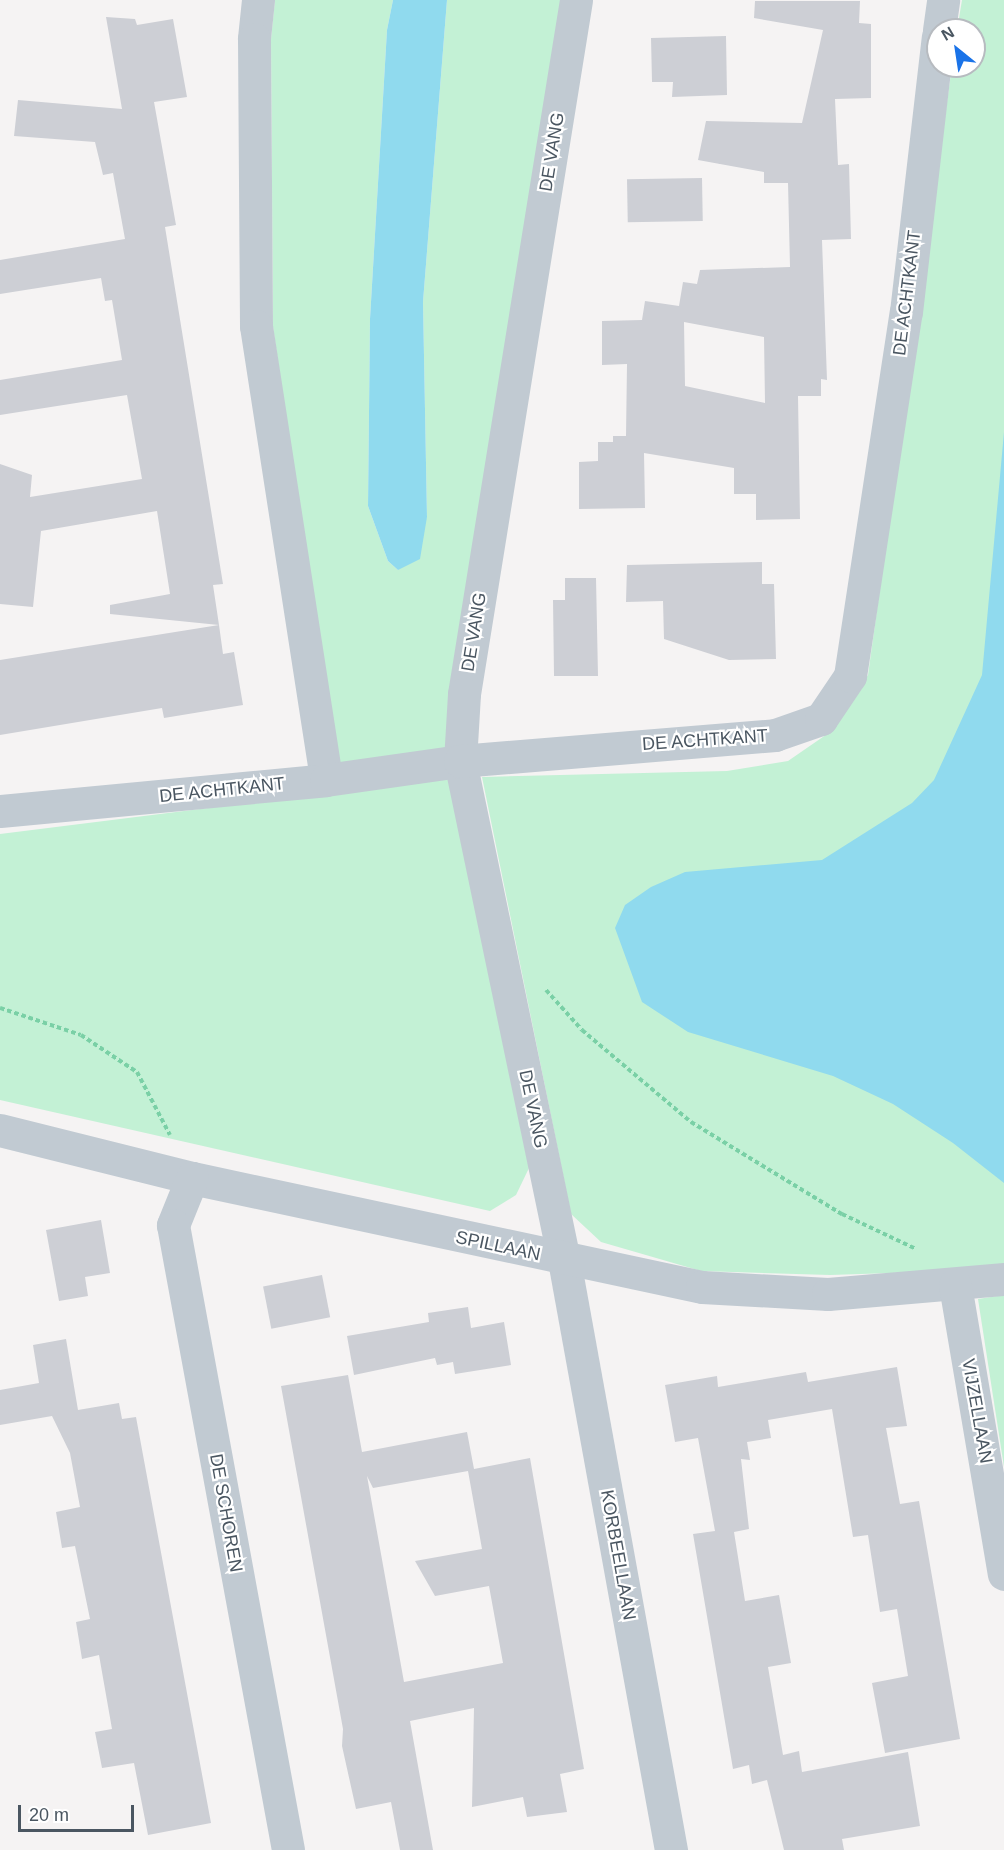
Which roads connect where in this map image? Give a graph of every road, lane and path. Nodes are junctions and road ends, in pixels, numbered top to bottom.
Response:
1 (258, 0) edge
2 (576, 0) edge
3 (943, 0) edge
4 (941, 18) edge
5 (933, 78) edge
6 (460, 761) junction
7 (326, 780) junction
8 (0, 811) edge
9 (543, 987) dead end
10 (0, 1008) edge
11 (0, 1130) edge
12 (192, 1178) junction
13 (923, 1253) dead end
14 (564, 1260) junction
15 (1004, 1279) edge
16 (955, 1285) junction
17 (1004, 1574) edge
18 (288, 1850) edge
19 (671, 1850) edge

1 - 7 street
2 - 6 street, DE VANG
3 - 4 street
5 - 6 street, DE ACHTKANT
6 - 7 street, DE ACHTKANT
6 - 14 street, DE VANG
7 - 8 street, DE ACHTKANT
9 - 13 path
10 - 12 path
11 - 12 street, SPILLAAN
12 - 14 street, SPILLAAN
12 - 18 street, DE SCHOREN
14 - 16 street, SPILLAAN
14 - 19 street, KORBEELLAAN
15 - 16 street, SPILLAAN
16 - 17 street, VIJZELLAAN

